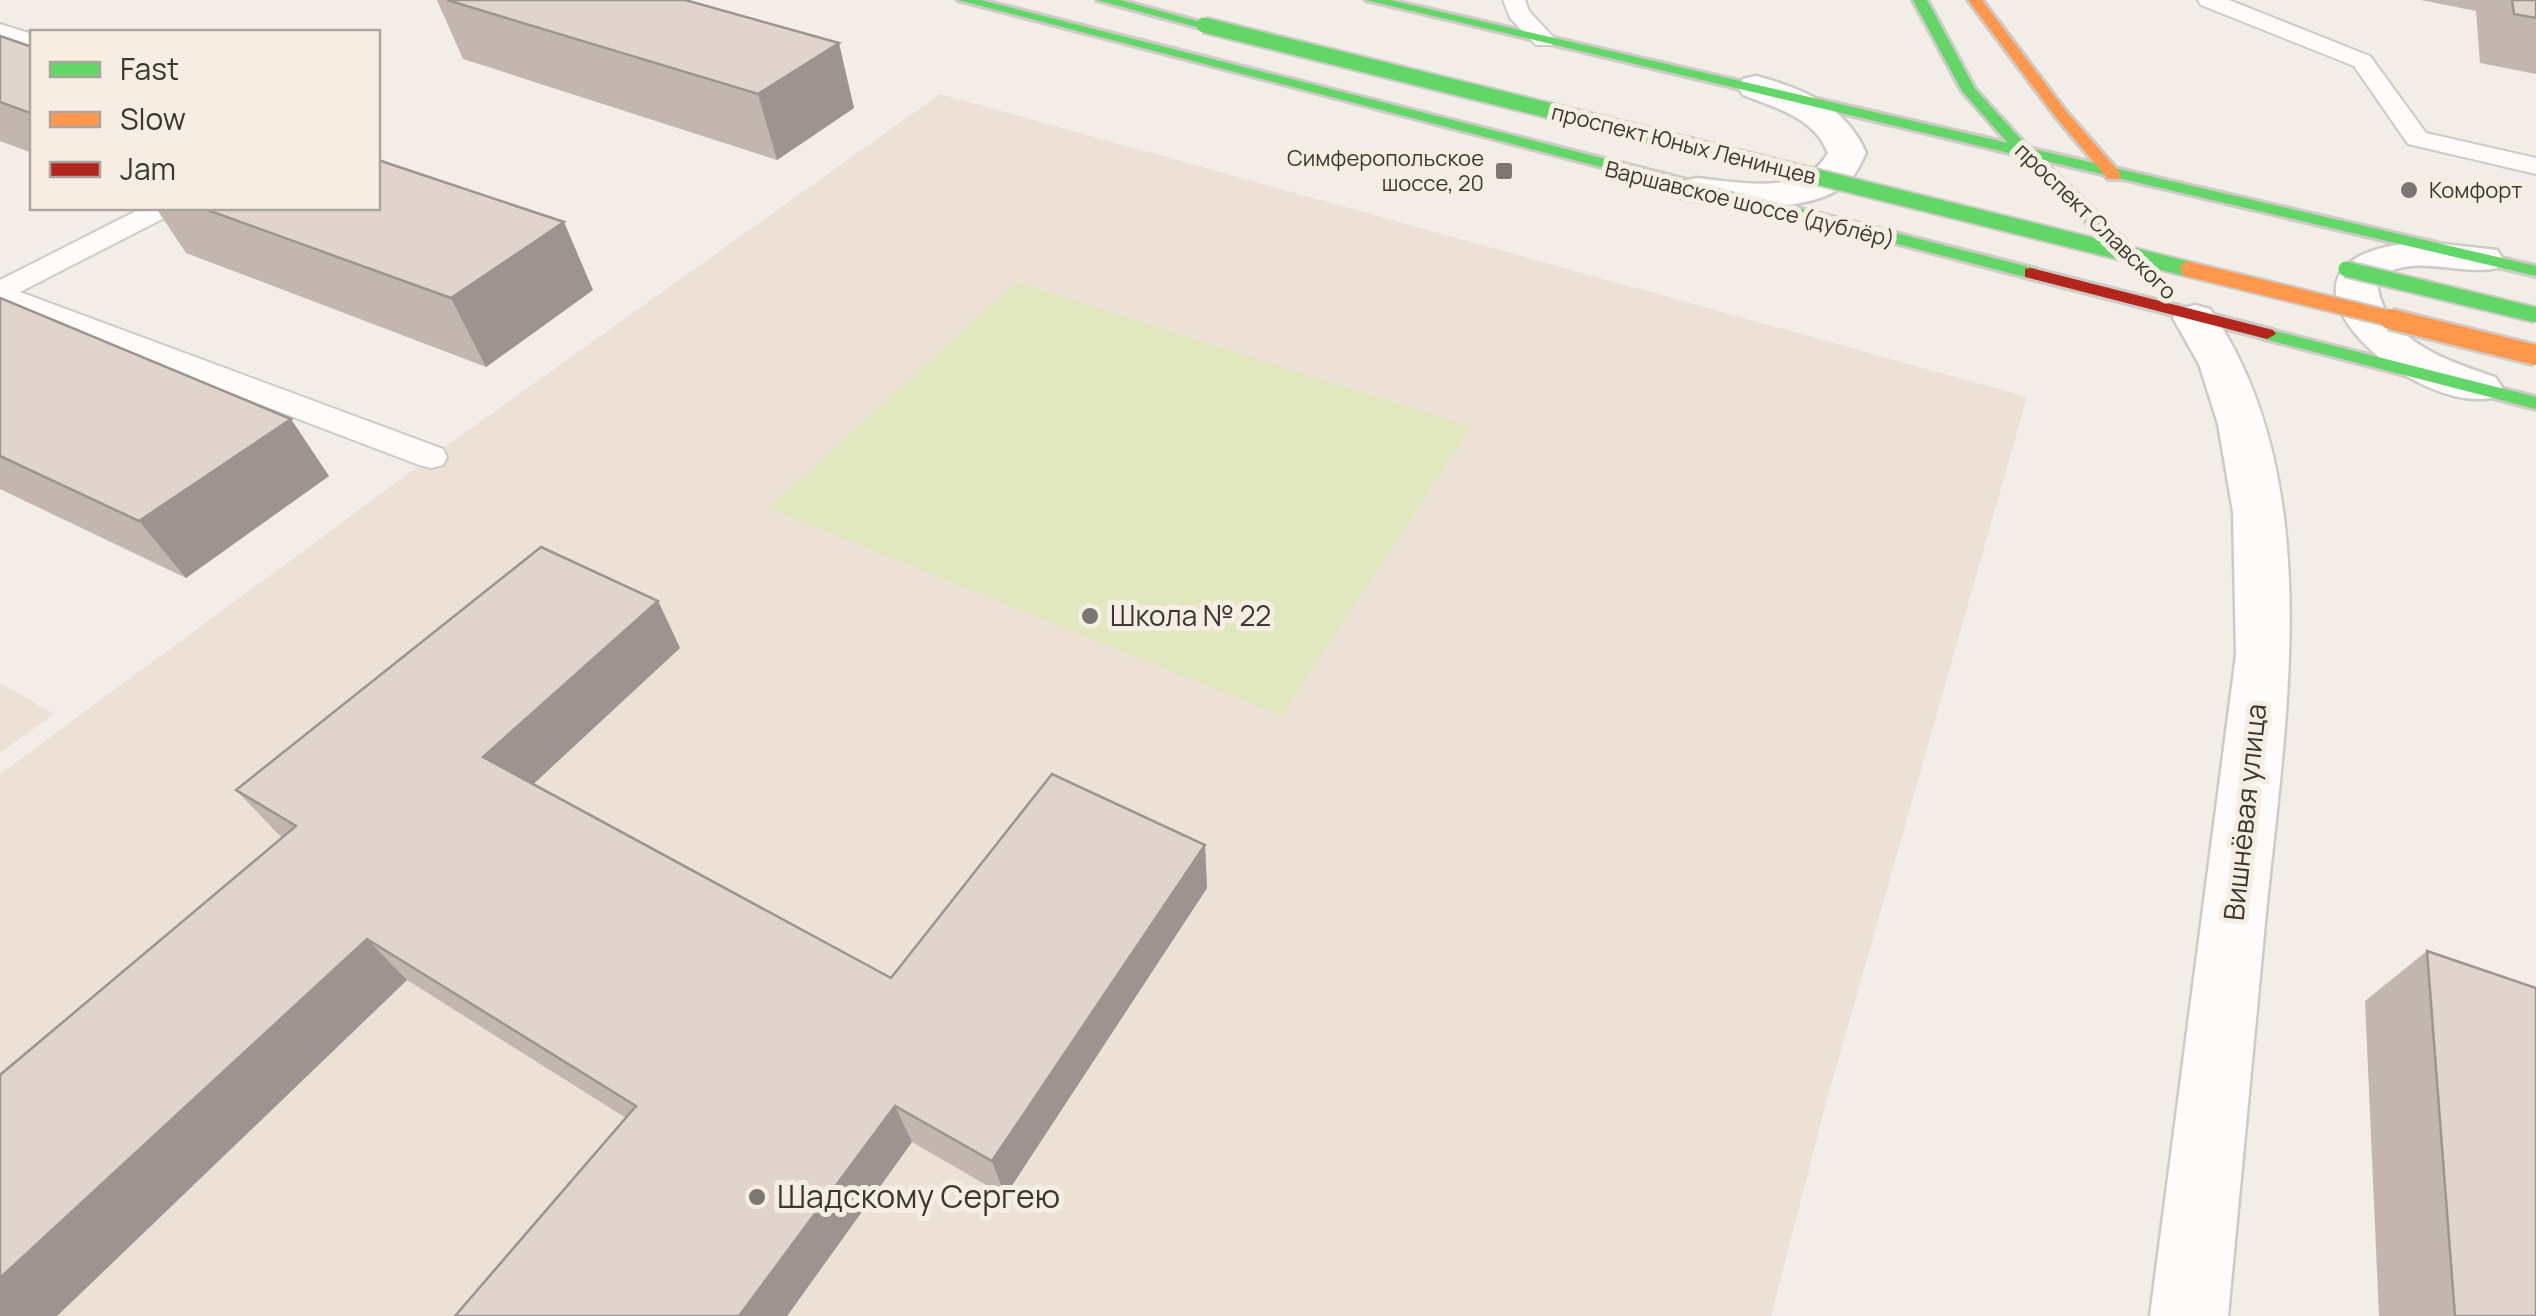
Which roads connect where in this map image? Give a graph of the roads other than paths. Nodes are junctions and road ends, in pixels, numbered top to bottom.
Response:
1 (964, 0) edge
2 (1104, 0) edge
3 (1373, 0) edge
4 (1514, 0) edge
5 (1920, 0) edge
6 (1975, 0) edge
7 (2208, 0) edge
8 (0, 30) edge
9 (1940, 34) junction
10 (1544, 40) junction
11 (30, 41) edge
12 (1938, 70) dead end
13 (1756, 88) junction
14 (1898, 97) dead end
15 (1807, 99) junction
16 (1812, 142) dead end
17 (2022, 149) junction
18 (1871, 156) dead end
19 (2536, 166) edge
20 (2111, 170) junction
21 (1696, 190) junction
22 (2026, 193) dead end
23 (158, 210) edge
24 (2155, 240) dead end
25 (2490, 261) junction
26 (2315, 262) dead end
27 (2536, 272) edge
28 (0, 294) edge
29 (2536, 315) edge
30 (2194, 318) junction
31 (2536, 355) edge
32 (2518, 398) edge
33 (432, 457) dead end
34 (2189, 1316) edge

1 - 21 main road, Варшавское шоссе (дублёр)
2 - 31 main road, проспект Юных Ленинцев, bridge
3 - 10 main road
4 - 10 lane
5 - 9 main road, проспект Славского
6 - 20 main road, проспект Славского
7 - 19 lane
8 - 11 lane
9 - 12 main road
9 - 17 main road, проспект Славского
10 - 13 main road
13 - 15 main road
13 - 21 street
14 - 15 main road
15 - 17 main road
16 - 18 main road, проспект Юных Ленинцев
17 - 20 main road
17 - 30 main road, проспект Славского
20 - 22 main road, проспект Славского
20 - 25 main road
21 - 30 main road, Варшавское шоссе (дублёр)
23 - 28 lane
24 - 30 main road, проспект Славского
25 - 27 main road
25 - 32 street
26 - 29 main road, bridge
28 - 33 lane
30 - 32 main road, Варшавское шоссе (дублёр)
30 - 34 street, Вишнёвая улица

